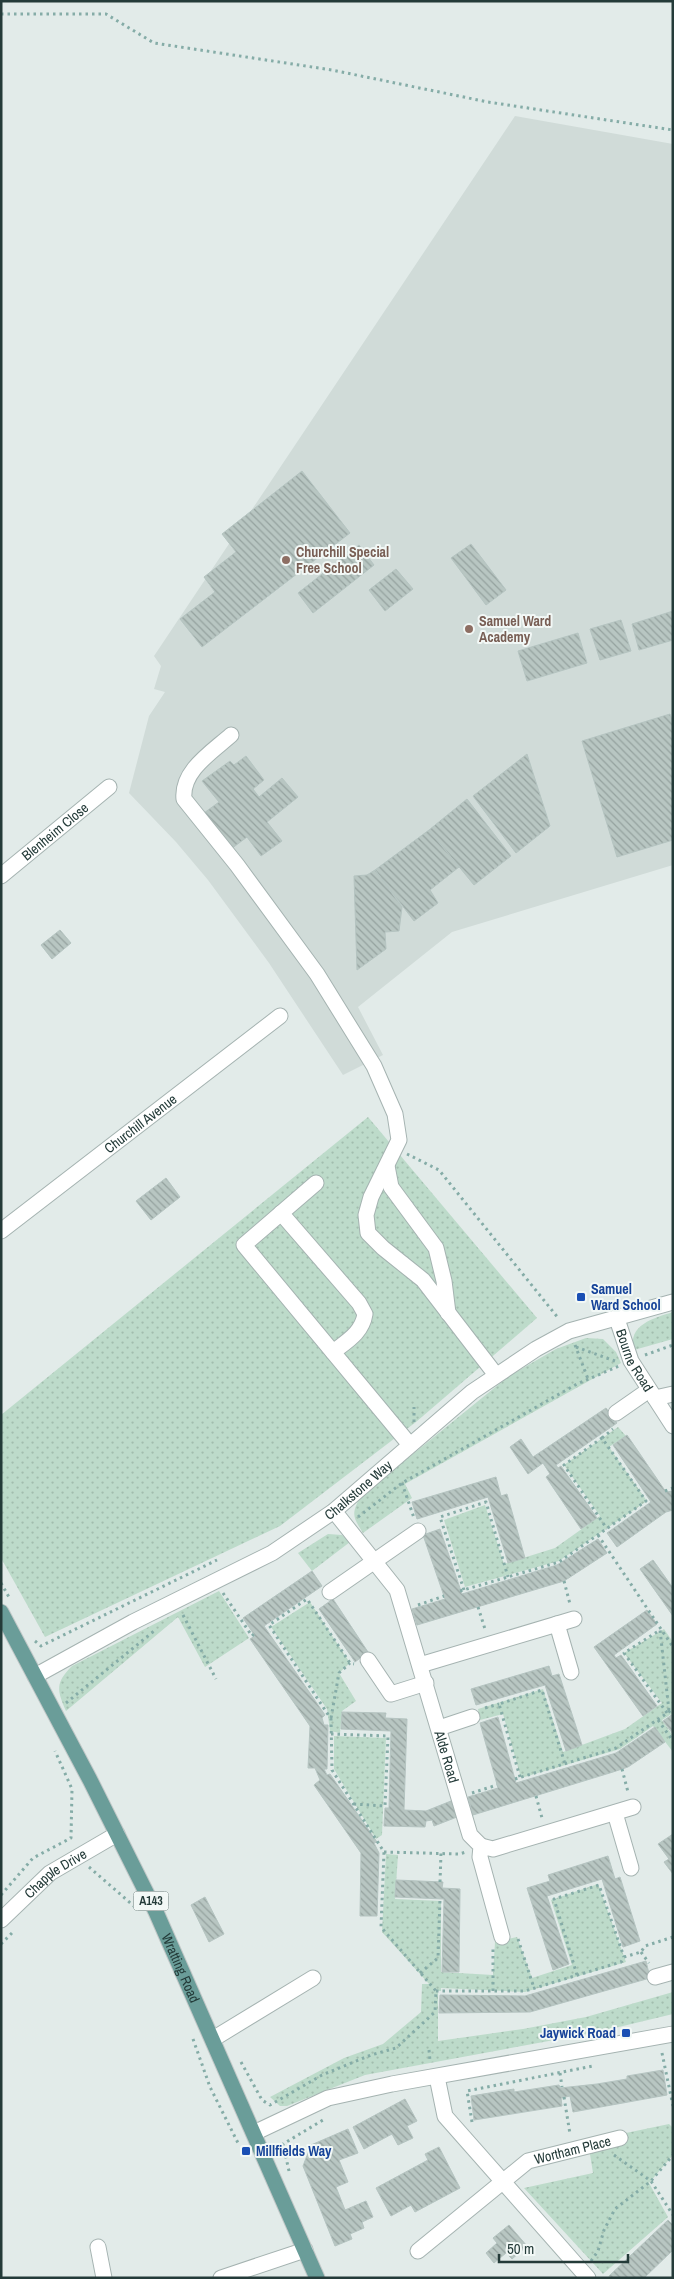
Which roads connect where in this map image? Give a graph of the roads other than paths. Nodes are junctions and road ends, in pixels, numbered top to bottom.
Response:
1 (231, 735) dead end
2 (108, 787) dead end
3 (1, 876) edge
4 (280, 1016) dead end
5 (387, 1166) junction
6 (316, 1184) dead end
7 (281, 1213) junction
8 (1, 1231) edge
9 (673, 1302) edge
10 (448, 1313) junction
11 (617, 1319) junction
12 (333, 1352) junction
13 (496, 1375) junction
14 (652, 1394) junction
15 (673, 1394) edge
16 (616, 1413) dead end
17 (673, 1426) edge
18 (406, 1441) junction
19 (334, 1511) junction
20 (418, 1531) road end
21 (374, 1560) junction
22 (330, 1592) dead end
23 (8, 1609) edge
24 (574, 1619) road end
25 (557, 1624) junction
26 (368, 1660) road end
27 (420, 1665) junction
28 (571, 1672) dead end
29 (35, 1676) junction
30 (426, 1683) junction
31 (472, 1717) dead end
32 (439, 1728) junction
33 (633, 1807) road end
34 (614, 1813) junction
35 (117, 1834) junction
36 (481, 1846) junction
37 (631, 1868) dead end
38 (1, 1920) edge
39 (502, 1936) road end
40 (673, 1972) edge
41 (655, 1977) dead end
42 (313, 1978) dead end
43 (673, 2034) edge
44 (213, 2039) junction
45 (437, 2076) junction
46 (254, 2133) junction
47 (620, 2138) dead end
48 (502, 2180) junction
49 (98, 2247) dead end
50 (305, 2250) junction
51 (418, 2251) dead end
52 (586, 2275) edge
53 (104, 2278) edge
54 (221, 2278) edge
55 (317, 2278) edge

1 - 5 street
2 - 3 street, Blenheim Close
4 - 8 street, Churchill Avenue
5 - 10 street
5 - 10 street
6 - 7 street
7 - 12 street
7 - 12 street
9 - 11 street, Chalkstone Way
10 - 13 street
11 - 13 street, Chalkstone Way
11 - 14 street, Bourne Road
12 - 18 street
13 - 18 street, Chalkstone Way
14 - 15 street
14 - 16 street
14 - 17 street, Bourne Road
18 - 19 street, Chalkstone Way
19 - 21 street, Alde Road
19 - 29 street, Chalkstone Way
20 - 21 street
21 - 22 street
21 - 27 street, Alde Road
23 - 29 main road, Wratting Road / A143
24 - 25 street
25 - 27 street
25 - 28 street
26 - 30 street
27 - 30 street, Alde Road
29 - 35 main road, Wratting Road / A143
30 - 32 street, Alde Road
31 - 32 street
32 - 36 street, Alde Road
33 - 34 street
34 - 36 street
34 - 37 street
35 - 38 street, Chapple Drive
35 - 44 main road, Wratting Road / A143
36 - 39 street, Alde Road
40 - 41 street
42 - 44 street
43 - 45 street
44 - 46 main road, Wratting Road / A143
45 - 46 street
45 - 48 street
46 - 50 main road, Wratting Road / A143
47 - 48 street, Wortham Place
48 - 51 street, Wortham Place
48 - 52 street
49 - 53 street
50 - 54 street
50 - 55 main road, Wratting Road / A143

